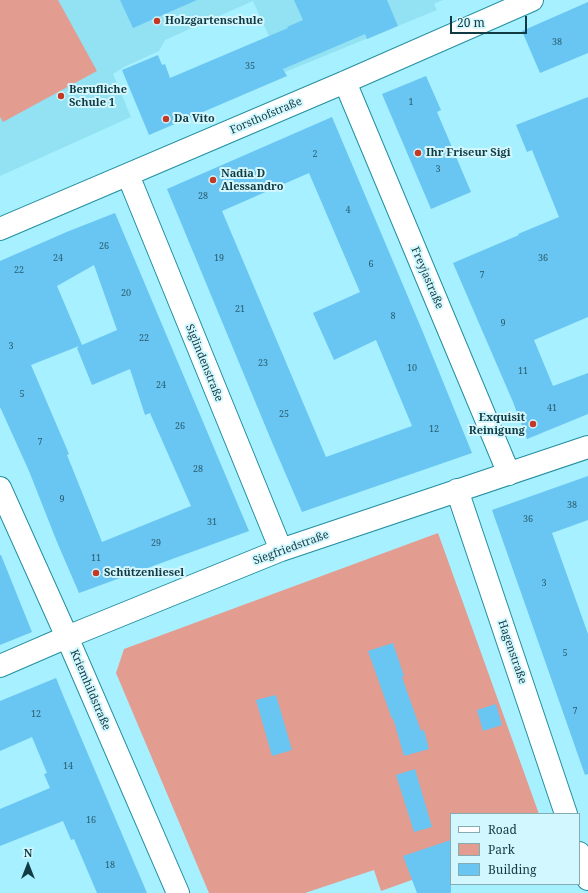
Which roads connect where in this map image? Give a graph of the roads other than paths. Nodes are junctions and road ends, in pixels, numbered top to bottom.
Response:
1 (532, 0) edge
2 (345, 82) junction
3 (128, 175) junction
4 (0, 229) edge
5 (588, 447) edge
6 (509, 474) junction
7 (0, 488) edge
8 (458, 490) junction
9 (281, 550) junction
10 (67, 637) junction
11 (0, 666) edge
12 (566, 813) edge
13 (580, 856) edge
14 (588, 879) edge
15 (178, 893) edge

1 - 2 street, Forsthofstraße
2 - 3 street, Forsthofstraße
2 - 6 street, Freyjastraße
3 - 4 street, Forsthofstraße
3 - 9 street, Siglindenstraße
5 - 6 street, Siegfriedstraße
6 - 8 street, Siegfriedstraße
7 - 10 street, Kriemhildstraße
8 - 9 street, Siegfriedstraße
8 - 12 street, Hagenstraße
9 - 10 street, Siegfriedstraße
10 - 11 street, Siegfriedstraße
10 - 15 street, Kriemhildstraße
13 - 14 street

